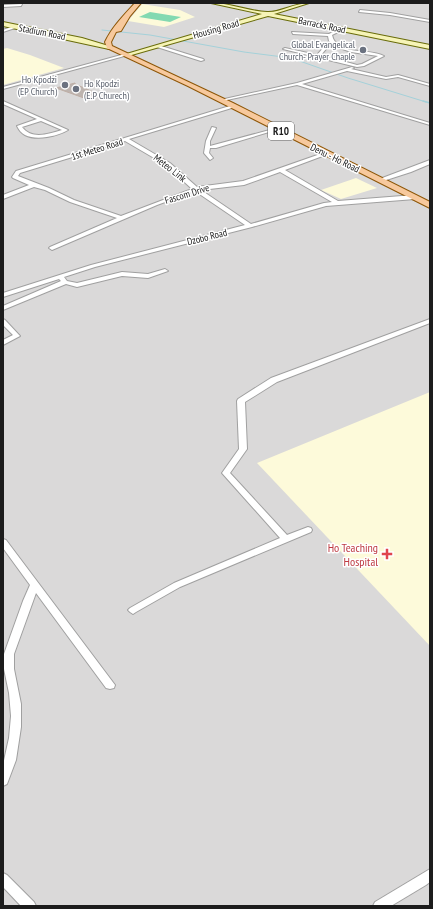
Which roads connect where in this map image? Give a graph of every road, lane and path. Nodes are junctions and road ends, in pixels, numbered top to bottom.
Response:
1 (138, 3) edge
2 (213, 3) edge
3 (307, 3) edge
4 (21, 5) dead end
5 (3, 6) edge
6 (360, 11) dead end
7 (271, 14) junction
8 (430, 21) edge
9 (3, 24) edge
10 (14, 26) junction
11 (341, 29) junction
12 (3, 31) edge
13 (293, 32) dead end
14 (330, 35) junction
15 (82, 40) junction
16 (110, 42) junction
17 (334, 45) junction
18 (158, 46) junction
19 (430, 47) edge
20 (285, 48) dead end
21 (129, 55) junction
22 (318, 56) junction
23 (202, 60) dead end
24 (358, 66) junction
25 (348, 70) junction
26 (297, 84) junction
27 (430, 85) edge
28 (3, 88) edge
29 (222, 100) junction
30 (3, 102) edge
31 (233, 106) junction
32 (42, 119) junction
33 (430, 124) edge
34 (214, 128) dead end
35 (277, 129) junction
36 (127, 140) junction
37 (208, 147) junction
38 (326, 153) junction
39 (210, 158) dead end
40 (430, 162) edge
41 (281, 170) junction
42 (380, 180) junction
43 (34, 186) junction
44 (196, 190) junction
45 (3, 197) edge
46 (415, 198) junction
47 (336, 202) junction
48 (430, 205) edge
49 (121, 218) junction
50 (250, 226) junction
51 (52, 248) dead end
52 (164, 271) dead end
53 (60, 277) junction
54 (65, 282) junction
55 (3, 295) edge
56 (3, 308) edge
57 (3, 321) edge
58 (430, 321) edge
59 (3, 343) edge
60 (308, 530) dead end
61 (285, 540) junction
62 (3, 542) edge
63 (35, 585) junction
64 (133, 610) dead end
65 (6, 655) edge
66 (110, 685) dead end
67 (3, 781) edge
68 (430, 875) edge
69 (3, 879) edge
70 (30, 906) edge
71 (379, 906) edge

1 - 16 main road
2 - 7 street, Barracks Road
3 - 7 street, Housing Road
4 - 5 street
6 - 8 street
7 - 11 street, Barracks Road
7 - 18 street, Housing Road
9 - 10 street, Stadium Road
10 - 12 street
10 - 15 street, Stadium Road
11 - 14 street
11 - 19 street, Barracks Road
13 - 14 street
14 - 17 street
15 - 16 street, Stadium Road
15 - 16 street, Stadium Road
16 - 21 main road, Denu - Ho Road / R10
17 - 22 street
17 - 24 street
18 - 21 street, Housing Road
18 - 23 street
20 - 22 street
21 - 28 street
21 - 29 main road, Denu - Ho Road / R10
22 - 24 street
24 - 25 street
25 - 26 street
25 - 27 street
26 - 29 street
26 - 33 street
29 - 31 main road, Denu - Ho Road / R10
30 - 32 street
31 - 35 main road, Denu - Ho Road / R10
31 - 36 street, 1st Meteo Road
32 - 32 street
34 - 37 street
35 - 37 street
35 - 38 main road, Denu - Ho Road / R10
36 - 43 street, 1st Meteo Road
36 - 44 street, Meteo Link
37 - 39 street
38 - 41 street, Fascom Drive
38 - 42 main road, Denu - Ho Road / R10
40 - 42 street
41 - 44 street, Fascom Drive
41 - 47 street
42 - 46 main road, Denu - Ho Road / R10
43 - 45 street
43 - 49 street
44 - 49 street, Fascom Drive
44 - 50 street, Meteo Link
46 - 47 street, Dzobo Road
46 - 48 main road, Denu - Ho Road / R10
47 - 50 street, Dzobo Road
49 - 51 street, Fascom Drive
50 - 53 street, Dzobo Road
52 - 54 street
53 - 54 street
53 - 55 street, Dzobo Road
54 - 56 street
57 - 59 street
58 - 61 street
60 - 61 street
61 - 64 street
62 - 63 street
63 - 65 street
63 - 66 street
65 - 67 street
68 - 71 street
69 - 70 street

